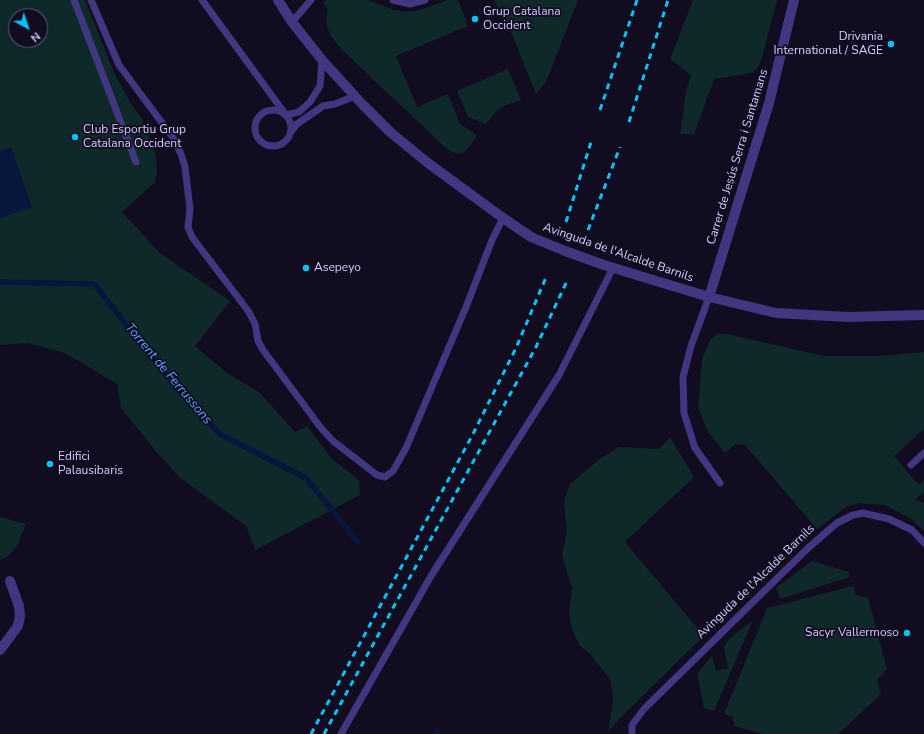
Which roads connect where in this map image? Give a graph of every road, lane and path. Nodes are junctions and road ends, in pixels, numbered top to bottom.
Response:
1 (74, 0) edge
2 (91, 0) edge
3 (202, 0) edge
4 (278, 0) edge
5 (311, 0) edge
6 (393, 0) edge
7 (425, 0) edge
8 (794, 0) edge
9 (292, 22) junction
10 (322, 60) junction
11 (355, 96) junction
12 (286, 115) junction
13 (291, 132) junction
14 (136, 162) dead end
15 (503, 218) junction
16 (609, 266) junction
17 (709, 297) junction
18 (924, 315) edge
19 (924, 453) edge
20 (911, 465) dead end
21 (720, 483) dead end
22 (924, 544) edge
23 (10, 581) dead end
24 (0, 650) edge
25 (341, 734) edge
26 (632, 734) edge

1 - 14 lane
2 - 15 lane
3 - 12 lane
4 - 9 street, Avinguda de l'Alcalde Barnils
5 - 9 lane
6 - 7 lane
8 - 17 street, Carrer de Jesús Serra i Santamans
9 - 10 street, Avinguda de l'Alcalde Barnils
10 - 11 street, Avinguda de l'Alcalde Barnils
10 - 12 lane
11 - 13 lane
11 - 15 street, Avinguda de l'Alcalde Barnils
12 - 13 lane
12 - 13 lane
15 - 16 street, Avinguda de l'Alcalde Barnils
16 - 17 street, Avinguda de l'Alcalde Barnils
16 - 25 lane
17 - 18 street, Avinguda de l'Alcalde Barnils
17 - 21 lane
19 - 20 lane
22 - 26 lane, Avinguda de l'Alcalde Barnils
23 - 24 street

